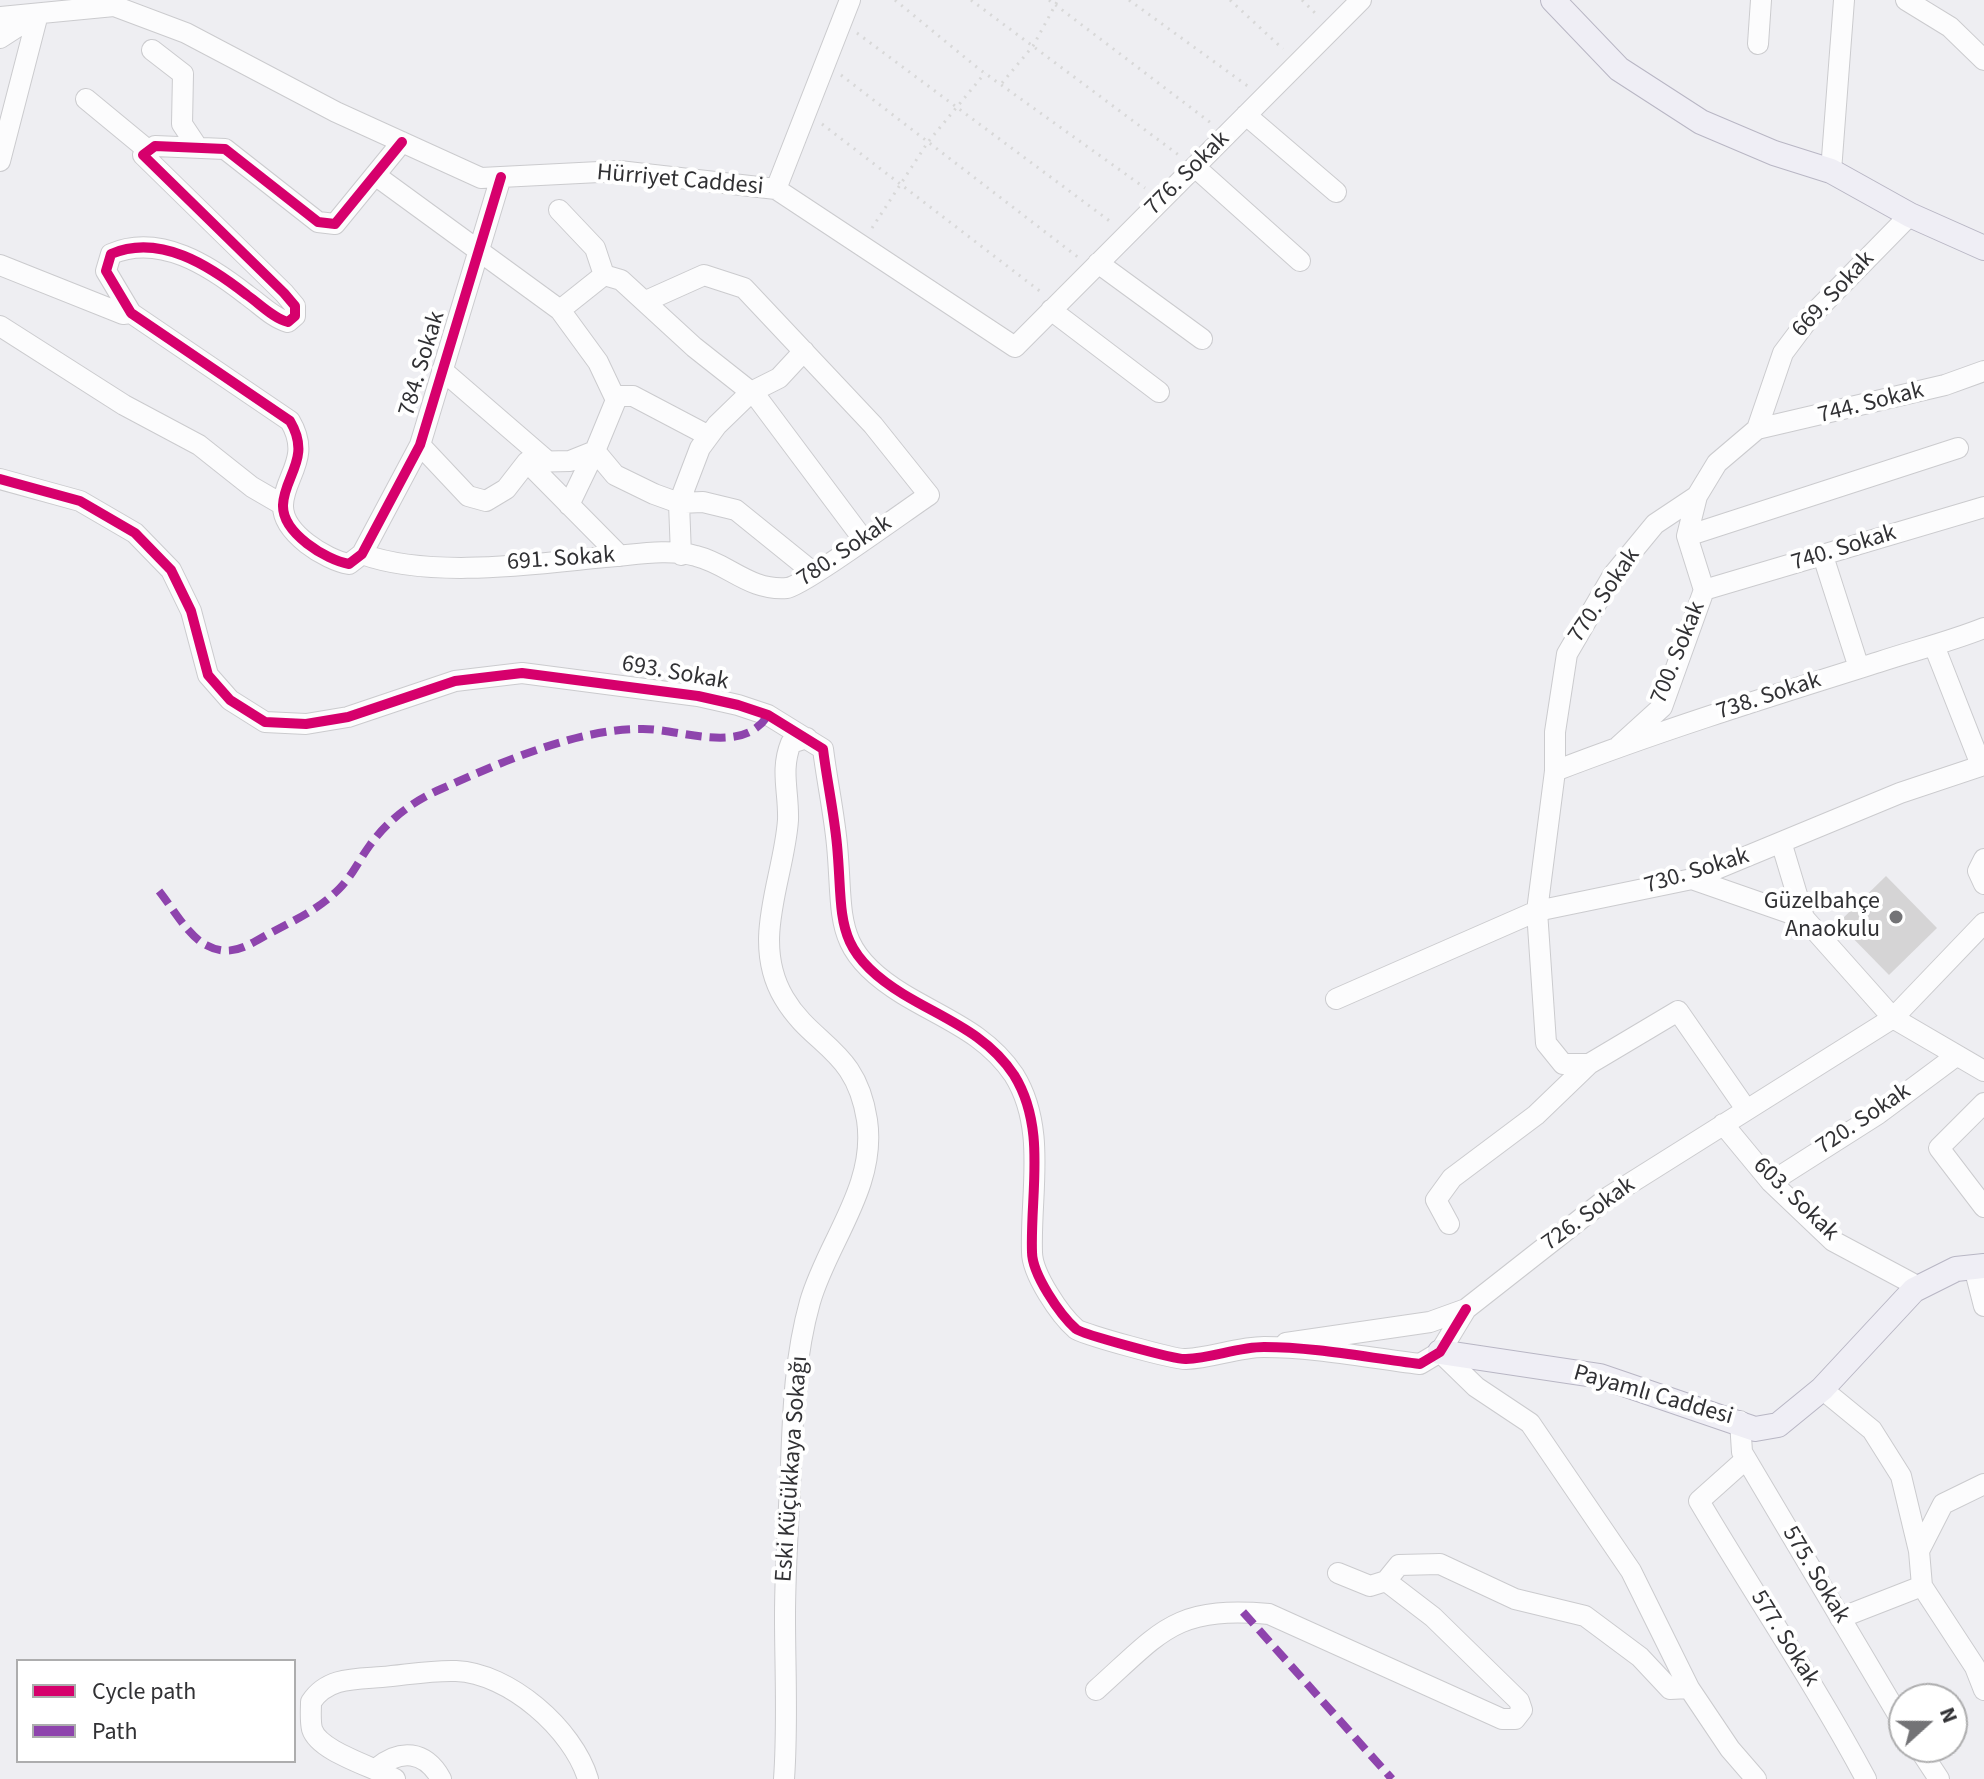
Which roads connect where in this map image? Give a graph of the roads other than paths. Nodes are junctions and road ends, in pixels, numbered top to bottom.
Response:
1 (850, 0) edge
2 (1361, 0) edge
3 (1553, 0) edge
4 (1761, 0) edge
5 (1844, 0) edge
6 (1906, 0) edge
7 (38, 14) junction
8 (0, 17) edge
9 (0, 38) edge
10 (1758, 44) dead end
11 (152, 50) dead end
12 (1984, 60) edge
13 (86, 99) dead end
14 (1246, 115) junction
15 (402, 142) junction
16 (198, 148) junction
17 (149, 151) junction
18 (0, 161) edge
19 (1195, 167) junction
20 (1831, 171) junction
21 (375, 175) junction
22 (501, 177) junction
23 (776, 189) junction
24 (1336, 192) dead end
25 (559, 210) dead end
26 (1910, 215) junction
27 (1984, 248) edge
28 (478, 253) junction
29 (1300, 261) dead end
30 (0, 265) edge
31 (1096, 266) junction
32 (604, 275) junction
33 (646, 301) junction
34 (1054, 307) junction
35 (560, 310) junction
36 (131, 313) junction
37 (0, 326) edge
38 (1202, 339) dead end
39 (1015, 347) joint
40 (804, 351) junction
41 (442, 370) junction
42 (1984, 371) edge
43 (751, 392) junction
44 (1159, 392) dead end
45 (616, 400) junction
46 (1757, 429) junction
47 (709, 436) junction
48 (420, 445) junction
49 (1958, 448) dead end
50 (595, 451) junction
51 (536, 461) junction
52 (0, 479) edge
53 (1697, 496) junction
54 (679, 503) junction
55 (283, 505) junction
56 (569, 505) junction
57 (1984, 507) edge
58 (1687, 536) junction
59 (863, 539) junction
60 (362, 554) junction
61 (681, 555) junction
62 (620, 556) junction
63 (1823, 556) junction
64 (814, 573) junction
65 (754, 586) joint
66 (1704, 590) junction
67 (1984, 628) edge
68 (1935, 648) junction
69 (1859, 668) junction
70 (807, 738) junction
71 (1619, 746) junction
72 (1983, 765) edge
73 (1555, 771) junction
74 (1782, 845) junction
75 (1984, 859) edge
76 (1692, 879) junction
77 (1984, 884) edge
78 (1537, 911) junction
79 (1804, 918) junction
80 (1984, 923) edge
81 (1336, 999) dead end
82 (1893, 1018) junction
83 (1956, 1056) junction
84 (1589, 1064) junction
85 (1984, 1071) edge
86 (1984, 1103) edge
87 (1746, 1109) junction
88 (1723, 1124) junction
89 (1771, 1182) junction
90 (1984, 1207) edge
91 (1449, 1224) dead end
92 (1979, 1266) edge
93 (1919, 1287) junction
94 (1984, 1306) edge
95 (1466, 1309) junction
96 (1077, 1331) joint
97 (1263, 1347) junction
98 (1440, 1352) junction
99 (1822, 1389) junction
100 (1740, 1421) junction
101 (1746, 1459) junction
102 (1984, 1484) edge
103 (1919, 1551) junction
104 (1338, 1573) dead end
105 (1386, 1581) junction
106 (1922, 1586) junction
107 (1840, 1618) junction
108 (1979, 1667) edge
109 (1689, 1688) junction
110 (1096, 1690) dead end
111 (1984, 1690) edge
112 (1888, 1698) edge
113 (377, 1768) junction
114 (395, 1779) edge
115 (441, 1779) edge
116 (588, 1779) edge
117 (784, 1779) edge
118 (1756, 1779) edge
119 (1866, 1779) edge

1 - 23 street
2 - 14 street, 776. Sokak
3 - 20 main road
4 - 10 street
5 - 20 street
6 - 12 street
7 - 8 street, Hürriyet Caddesi
7 - 9 street
7 - 15 street, Hürriyet Caddesi
7 - 18 street
11 - 16 street
13 - 17 street
14 - 19 street, 776. Sokak
14 - 24 street
15 - 21 street
15 - 22 street, Hürriyet Caddesi
16 - 17 street
16 - 21 street
17 - 36 street
19 - 29 street
19 - 31 street, 776. Sokak
20 - 26 main road
21 - 28 street
22 - 23 street, Hürriyet Caddesi
22 - 28 street, 784. Sokak
23 - 39 street, Hürriyet Caddesi
25 - 32 street
26 - 27 main road
26 - 46 street, 669. Sokak
28 - 35 street
28 - 41 street, 784. Sokak
30 - 36 street
31 - 34 street, 776. Sokak
31 - 38 street
32 - 33 street
32 - 35 street
33 - 40 street
33 - 43 street
34 - 39 street, 776. Sokak
34 - 44 street
35 - 45 street
36 - 55 street
37 - 55 street
40 - 43 street
40 - 59 street, 780. Sokak
41 - 48 street, 784. Sokak
41 - 51 street
42 - 46 street, 744. Sokak
43 - 47 street
43 - 59 street
45 - 47 street
45 - 50 street
46 - 53 street
47 - 54 street
48 - 51 street
48 - 60 street, 784. Sokak
49 - 58 street
50 - 51 street
50 - 54 street
50 - 56 street
51 - 56 street
52 - 70 street, 693. Sokak
53 - 58 street
53 - 73 street, 770. Sokak
54 - 61 street
54 - 64 street
55 - 60 street, 691. Sokak
56 - 62 street
57 - 63 street, 740. Sokak
58 - 66 street, 700. Sokak
59 - 64 street, 780. Sokak
60 - 62 street, 691. Sokak
61 - 62 street, 691. Sokak
61 - 65 street, 691. Sokak
63 - 66 street, 740. Sokak
63 - 69 street
64 - 65 street, 780. Sokak
66 - 71 street, 700. Sokak
67 - 68 street, 738. Sokak
68 - 69 street, 738. Sokak
68 - 72 street
69 - 71 street, 738. Sokak
70 - 96 street, 693. Sokak
70 - 117 street, Eski Küçükkaya Sokağı
71 - 73 street, 738. Sokak
72 - 74 street, 730. Sokak
73 - 78 street
74 - 76 street, 730. Sokak
74 - 79 street
75 - 77 street
76 - 78 street, 730. Sokak
76 - 79 street
78 - 81 street, 730. Sokak
78 - 84 street
79 - 82 street
80 - 82 street, 726. Sokak
82 - 83 street
82 - 87 street, 726. Sokak
83 - 85 street
83 - 89 street, 720. Sokak
84 - 87 street
84 - 91 street
86 - 90 street
87 - 88 street, 726. Sokak
88 - 89 street, 603. Sokak
88 - 95 street, 726. Sokak
89 - 93 street, 603. Sokak
92 - 93 main road, Payamlı Caddesi
92 - 94 street
93 - 99 main road, Payamlı Caddesi
95 - 97 street, 726. Sokak
95 - 98 street
96 - 97 street, Payamlı Caddesi
97 - 98 street, Payamlı Caddesi
98 - 100 main road, Payamlı Caddesi
98 - 109 street
99 - 100 main road, Payamlı Caddesi
99 - 103 street
100 - 101 street, 575. Sokak
101 - 107 street, 575. Sokak
101 - 119 street, 577. Sokak
102 - 103 street
103 - 106 street
104 - 105 street
105 - 109 street
105 - 110 street
106 - 107 street
106 - 108 street
107 - 112 street, 575. Sokak
108 - 111 street
109 - 118 street
113 - 114 street
113 - 115 street
113 - 116 street

